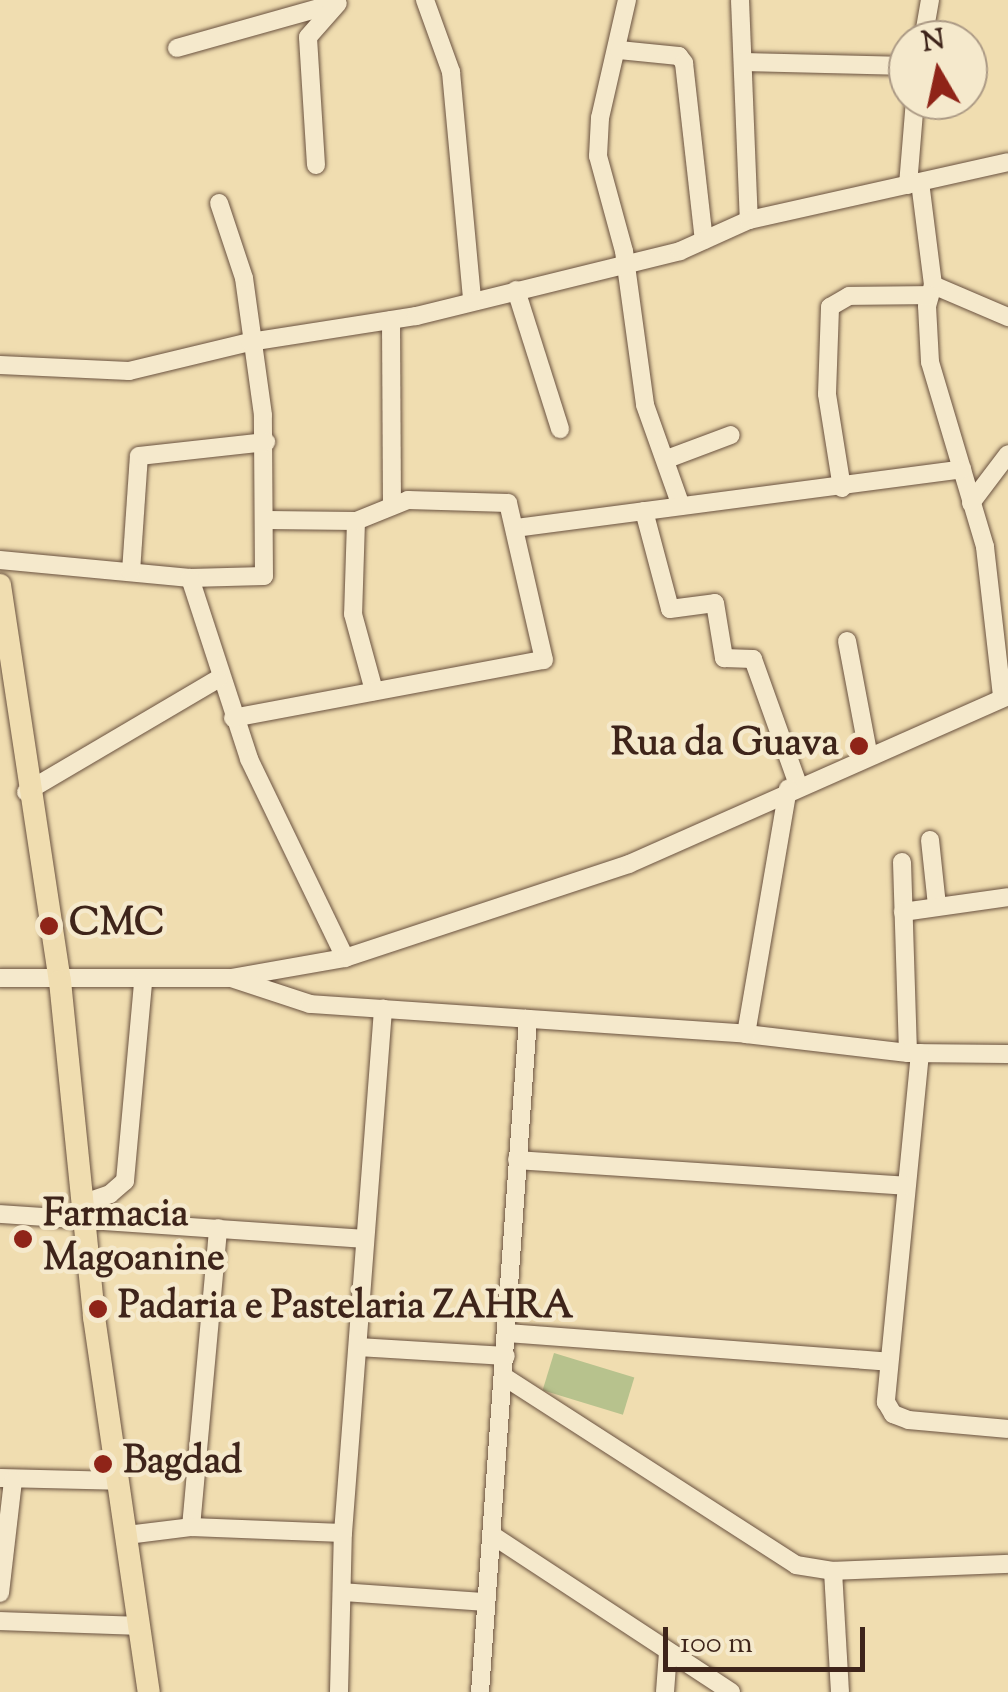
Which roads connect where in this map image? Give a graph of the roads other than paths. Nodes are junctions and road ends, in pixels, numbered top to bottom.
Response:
1 (424, 0) edge
2 (628, 0) edge
3 (740, 0) edge
4 (340, 2) edge
5 (177, 48) dead end
6 (620, 50) junction
7 (743, 62) junction
8 (888, 66) edge
9 (915, 120) edge
10 (1008, 162) edge
11 (316, 165) dead end
12 (914, 183) junction
13 (218, 203) dead end
14 (750, 220) junction
15 (704, 240) junction
16 (621, 265) junction
17 (516, 290) junction
18 (931, 290) junction
19 (472, 300) junction
20 (1008, 317) edge
21 (390, 320) junction
22 (250, 342) junction
23 (0, 365) edge
24 (560, 429) dead end
25 (731, 435) dead end
26 (266, 442) junction
27 (1008, 454) edge
28 (667, 459) junction
29 (962, 469) junction
30 (842, 488) junction
31 (392, 503) junction
32 (971, 503) junction
33 (680, 506) junction
34 (644, 511) junction
35 (268, 520) junction
36 (356, 521) junction
37 (516, 528) junction
38 (0, 560) edge
39 (131, 572) junction
40 (190, 578) junction
41 (0, 585) edge
42 (847, 642) dead end
43 (218, 678) junction
44 (374, 691) junction
45 (1005, 696) edge
46 (233, 718) junction
47 (868, 752) junction
48 (793, 787) junction
49 (26, 792) junction
50 (930, 840) dead end
51 (902, 862) dead end
52 (1008, 897) edge
53 (937, 905) junction
54 (902, 912) junction
55 (345, 958) junction
56 (0, 978) edge
57 (231, 978) junction
58 (60, 981) junction
59 (143, 982) junction
60 (383, 1008) junction
61 (528, 1019) junction
62 (746, 1034) junction
63 (914, 1053) junction
64 (1008, 1054) edge
65 (517, 1160) junction
66 (904, 1186) junction
67 (82, 1212) junction
68 (0, 1214) edge
69 (218, 1228) junction
70 (364, 1239) junction
71 (507, 1333) junction
72 (358, 1347) junction
73 (506, 1356) junction
74 (889, 1362) junction
75 (504, 1376) junction
76 (1008, 1429) edge
77 (6, 1479) edge
78 (119, 1482) junction
79 (192, 1527) junction
80 (343, 1532) junction
81 (128, 1535) junction
82 (492, 1535) junction
83 (1008, 1564) edge
84 (833, 1570) junction
85 (342, 1592) junction
86 (0, 1593) edge
87 (485, 1602) junction
88 (0, 1621) edge
89 (140, 1626) junction
90 (668, 1652) junction
91 (148, 1692) edge
92 (339, 1692) edge
93 (480, 1692) edge
94 (665, 1692) edge
95 (730, 1692) edge
96 (840, 1692) edge

1 - 19 street
2 - 6 street
3 - 7 street
4 - 5 street
4 - 11 street
6 - 15 street
6 - 16 street
7 - 8 street
7 - 14 street
9 - 12 street
10 - 12 street
12 - 14 street
12 - 18 street
13 - 22 street
14 - 15 street
15 - 16 street
16 - 17 street
16 - 28 street
17 - 19 street
17 - 24 street
18 - 20 street
18 - 29 street
18 - 30 street
19 - 21 street
21 - 22 street
21 - 31 street
22 - 23 street
22 - 26 street
25 - 28 street
26 - 35 street
26 - 39 street
27 - 32 street
28 - 33 street
29 - 30 street
29 - 32 street
30 - 33 street
31 - 36 street
31 - 37 street
32 - 45 street
33 - 34 street
34 - 37 street
34 - 48 street
35 - 36 street
35 - 40 street
36 - 44 street
37 - 44 street
38 - 39 street
39 - 40 street
40 - 43 street
41 - 49 main road
42 - 47 street
43 - 46 street
43 - 49 street
44 - 46 street
45 - 47 street
46 - 55 street
47 - 48 street
48 - 55 street
48 - 62 street
49 - 58 main road
50 - 53 street
51 - 54 street
52 - 53 street
53 - 54 street
54 - 63 street
55 - 57 street
56 - 58 street
57 - 59 street
57 - 60 street
58 - 59 street
58 - 67 main road
59 - 67 street
60 - 61 street
60 - 70 street
61 - 62 street
61 - 65 street
62 - 63 street
63 - 64 street
63 - 66 street
65 - 66 street
65 - 71 street
66 - 74 street
67 - 68 street
67 - 69 street
67 - 78 main road
69 - 70 street
69 - 79 street
70 - 72 street
71 - 73 street
71 - 74 street
72 - 73 street
72 - 80 street
73 - 75 street
74 - 76 street
75 - 82 street
75 - 84 street
77 - 78 street
77 - 86 street
78 - 81 main road
79 - 80 street
79 - 81 street
80 - 85 street
81 - 89 main road
82 - 87 street
82 - 90 street
83 - 84 street
84 - 96 street
85 - 87 street
85 - 92 street
87 - 93 street
88 - 89 street
89 - 91 main road
90 - 94 street
90 - 95 street

